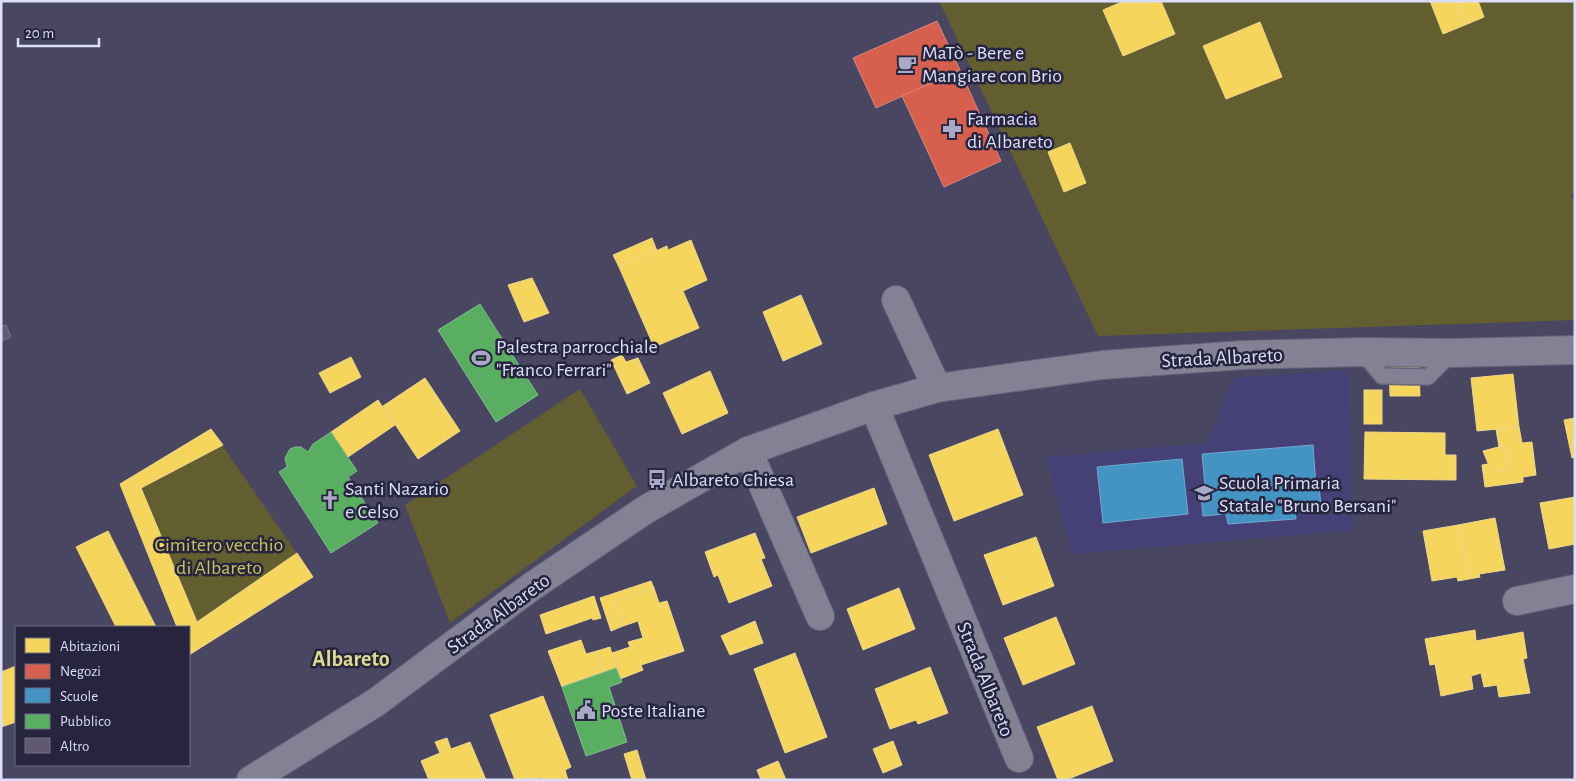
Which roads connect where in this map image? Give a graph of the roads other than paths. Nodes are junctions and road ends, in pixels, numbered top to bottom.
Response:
1 (896, 300) dead end
2 (1575, 350) edge
3 (937, 388) junction
4 (874, 406) junction
5 (748, 451) junction
6 (1575, 589) edge
7 (1517, 601) dead end
8 (820, 616) dead end
9 (1018, 758) dead end
10 (251, 780) edge

1 - 3 street
2 - 3 street, Strada Albareto
3 - 4 street, Strada Albareto
4 - 5 street, Strada Albareto
4 - 9 street, Strada Albareto
5 - 8 street
5 - 10 street, Strada Albareto
6 - 7 street

